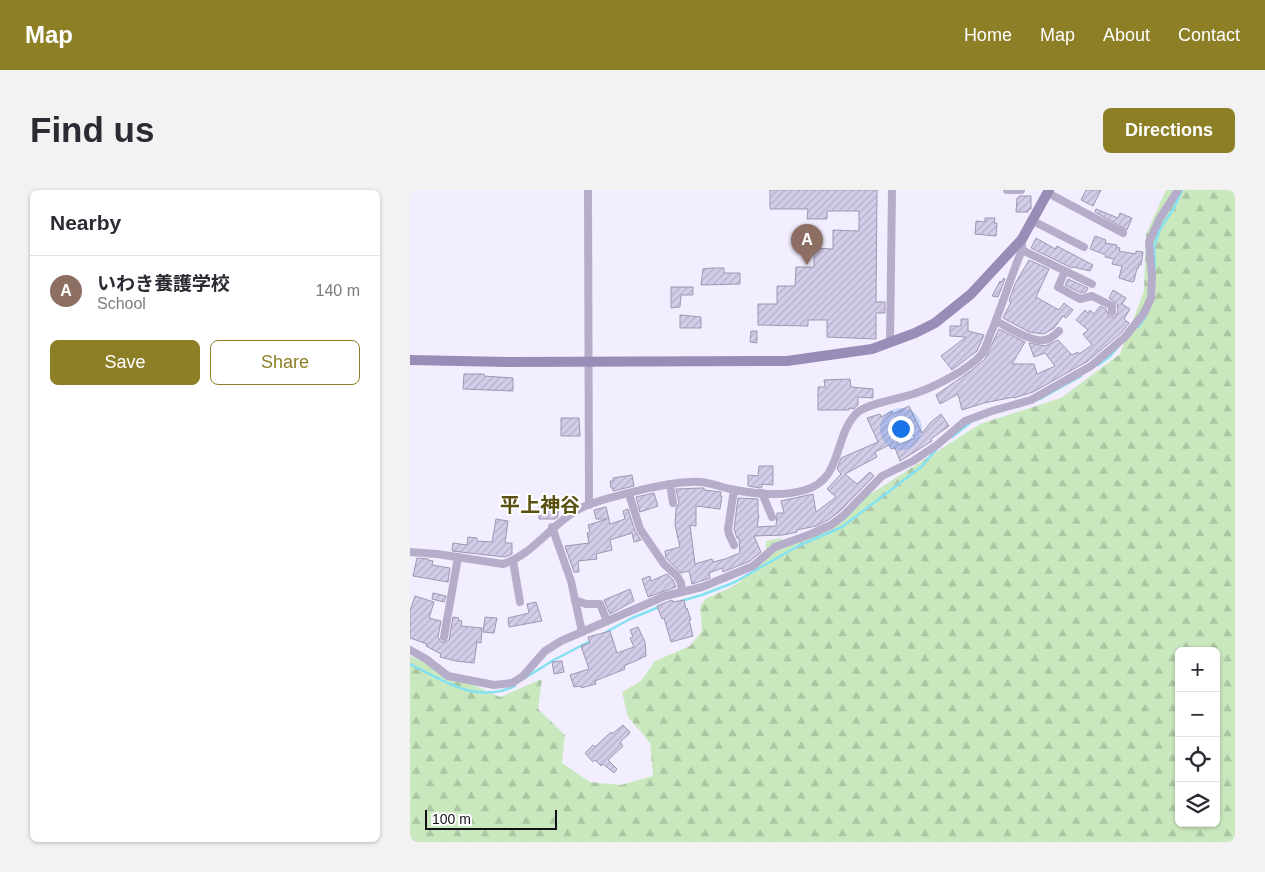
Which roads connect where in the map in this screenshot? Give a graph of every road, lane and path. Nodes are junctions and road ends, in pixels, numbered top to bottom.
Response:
1 (588, 190) edge
2 (892, 190) edge
3 (1007, 190) edge
4 (1021, 190) edge
5 (1178, 190) edge
6 (1048, 191) edge
7 (1033, 221) junction
8 (1123, 233) dead end
9 (1022, 245) junction
10 (1084, 247) dead end
11 (1065, 271) junction
12 (1092, 284) dead end
13 (1112, 312) dead end
14 (996, 321) junction
15 (1059, 331) dead end
16 (890, 342) junction
17 (410, 360) edge
18 (588, 361) junction
19 (670, 484) junction
20 (736, 490) junction
21 (762, 493) junction
22 (629, 494) junction
23 (673, 503) dead end
24 (588, 505) junction
25 (772, 517) dead end
26 (552, 527) junction
27 (734, 545) dead end
28 (410, 552) edge
29 (458, 557) junction
30 (513, 561) junction
31 (682, 592) junction
32 (575, 600) junction
33 (520, 602) dead end
34 (607, 621) junction
35 (582, 632) junction
36 (444, 637) dead end
37 (410, 650) edge

1 - 18 street
2 - 16 street
3 - 4 street
5 - 31 street
6 - 7 street
6 - 8 street
7 - 9 street
7 - 10 street
9 - 11 street
9 - 14 street
9 - 16 street
11 - 12 street
11 - 13 street
14 - 15 street
14 - 21 street
16 - 18 street
17 - 18 street
18 - 24 street
19 - 20 street
19 - 22 street
19 - 23 street
20 - 21 street
20 - 27 street
21 - 25 street
22 - 24 street
22 - 31 street
24 - 26 street
26 - 30 street
26 - 32 street
28 - 29 street
29 - 30 street
29 - 36 street
30 - 33 street
31 - 34 street
32 - 34 street
32 - 35 street
34 - 35 street
35 - 37 street

